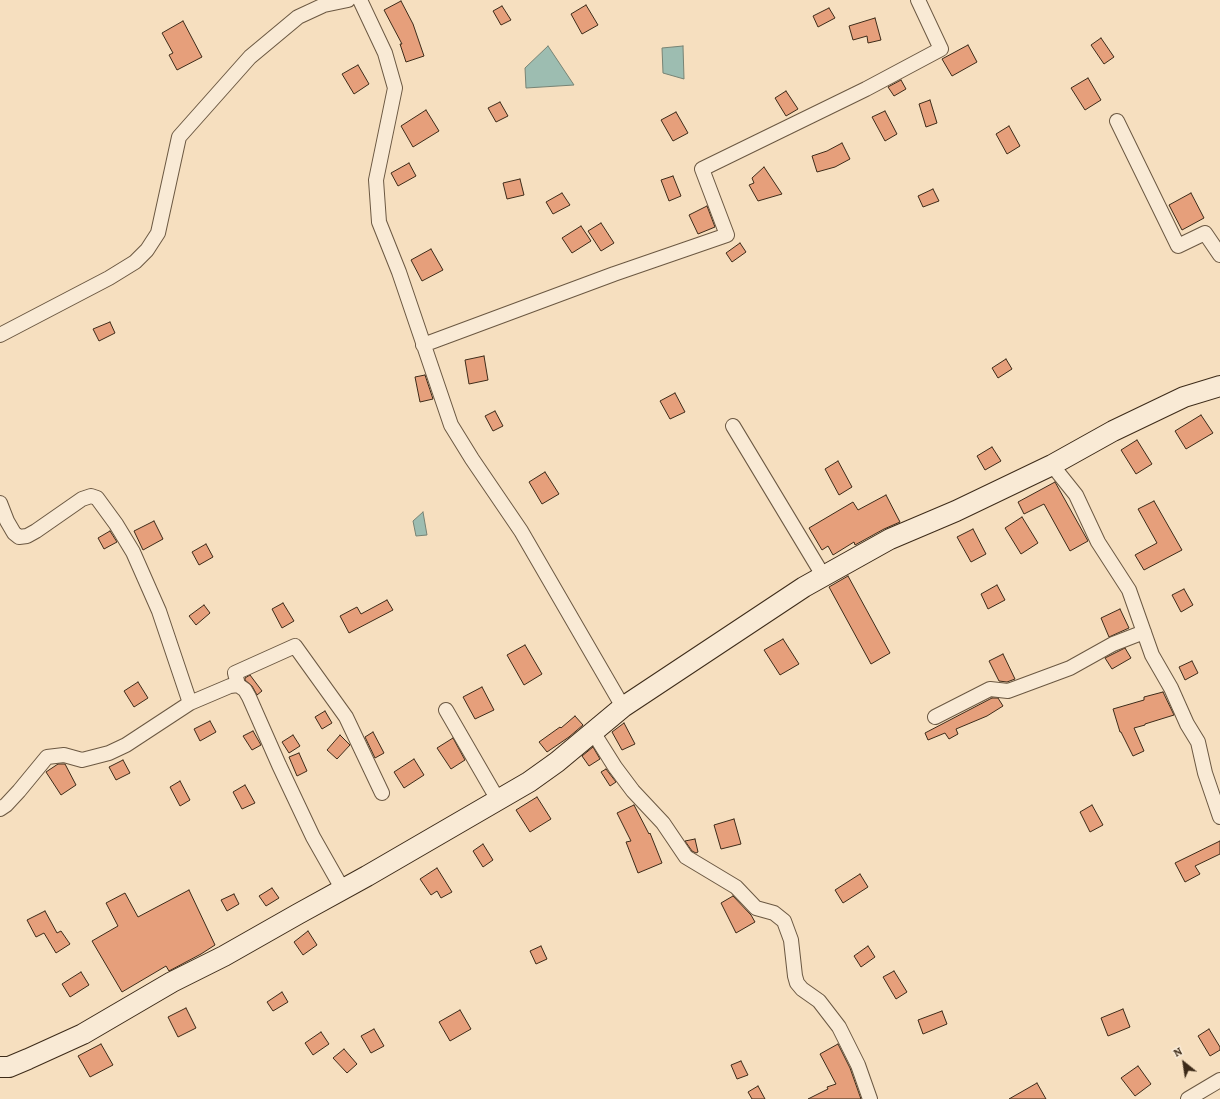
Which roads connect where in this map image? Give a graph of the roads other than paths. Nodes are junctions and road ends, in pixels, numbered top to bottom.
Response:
1 (348, 0) edge
2 (360, 0) edge
3 (918, 0) edge
4 (1117, 121) dead end
5 (1220, 255) edge
6 (0, 335) edge
7 (423, 345) junction
8 (1220, 386) edge
9 (733, 426) dead end
10 (1052, 465) junction
11 (0, 503) edge
12 (824, 577) junction
13 (1144, 632) junction
14 (238, 685) junction
15 (190, 703) junction
16 (623, 707) junction
17 (446, 710) dead end
18 (935, 717) dead end
19 (593, 732) junction
20 (382, 793) dead end
21 (498, 800) junction
22 (0, 809) edge
23 (1220, 817) edge
24 (343, 890) junction
25 (0, 1067) edge
26 (1220, 1080) edge
27 (870, 1099) edge
28 (1188, 1099) edge

1 - 6 street
2 - 7 street
3 - 7 street
4 - 5 street
7 - 16 street
8 - 10 main road
9 - 12 street
10 - 12 main road
10 - 13 street
11 - 15 street
12 - 16 main road
13 - 18 street
13 - 23 street
14 - 15 street
14 - 20 street
14 - 24 street
15 - 22 street
16 - 19 main road
17 - 21 street
19 - 21 main road
19 - 27 street
21 - 24 main road
24 - 25 main road
26 - 28 street

